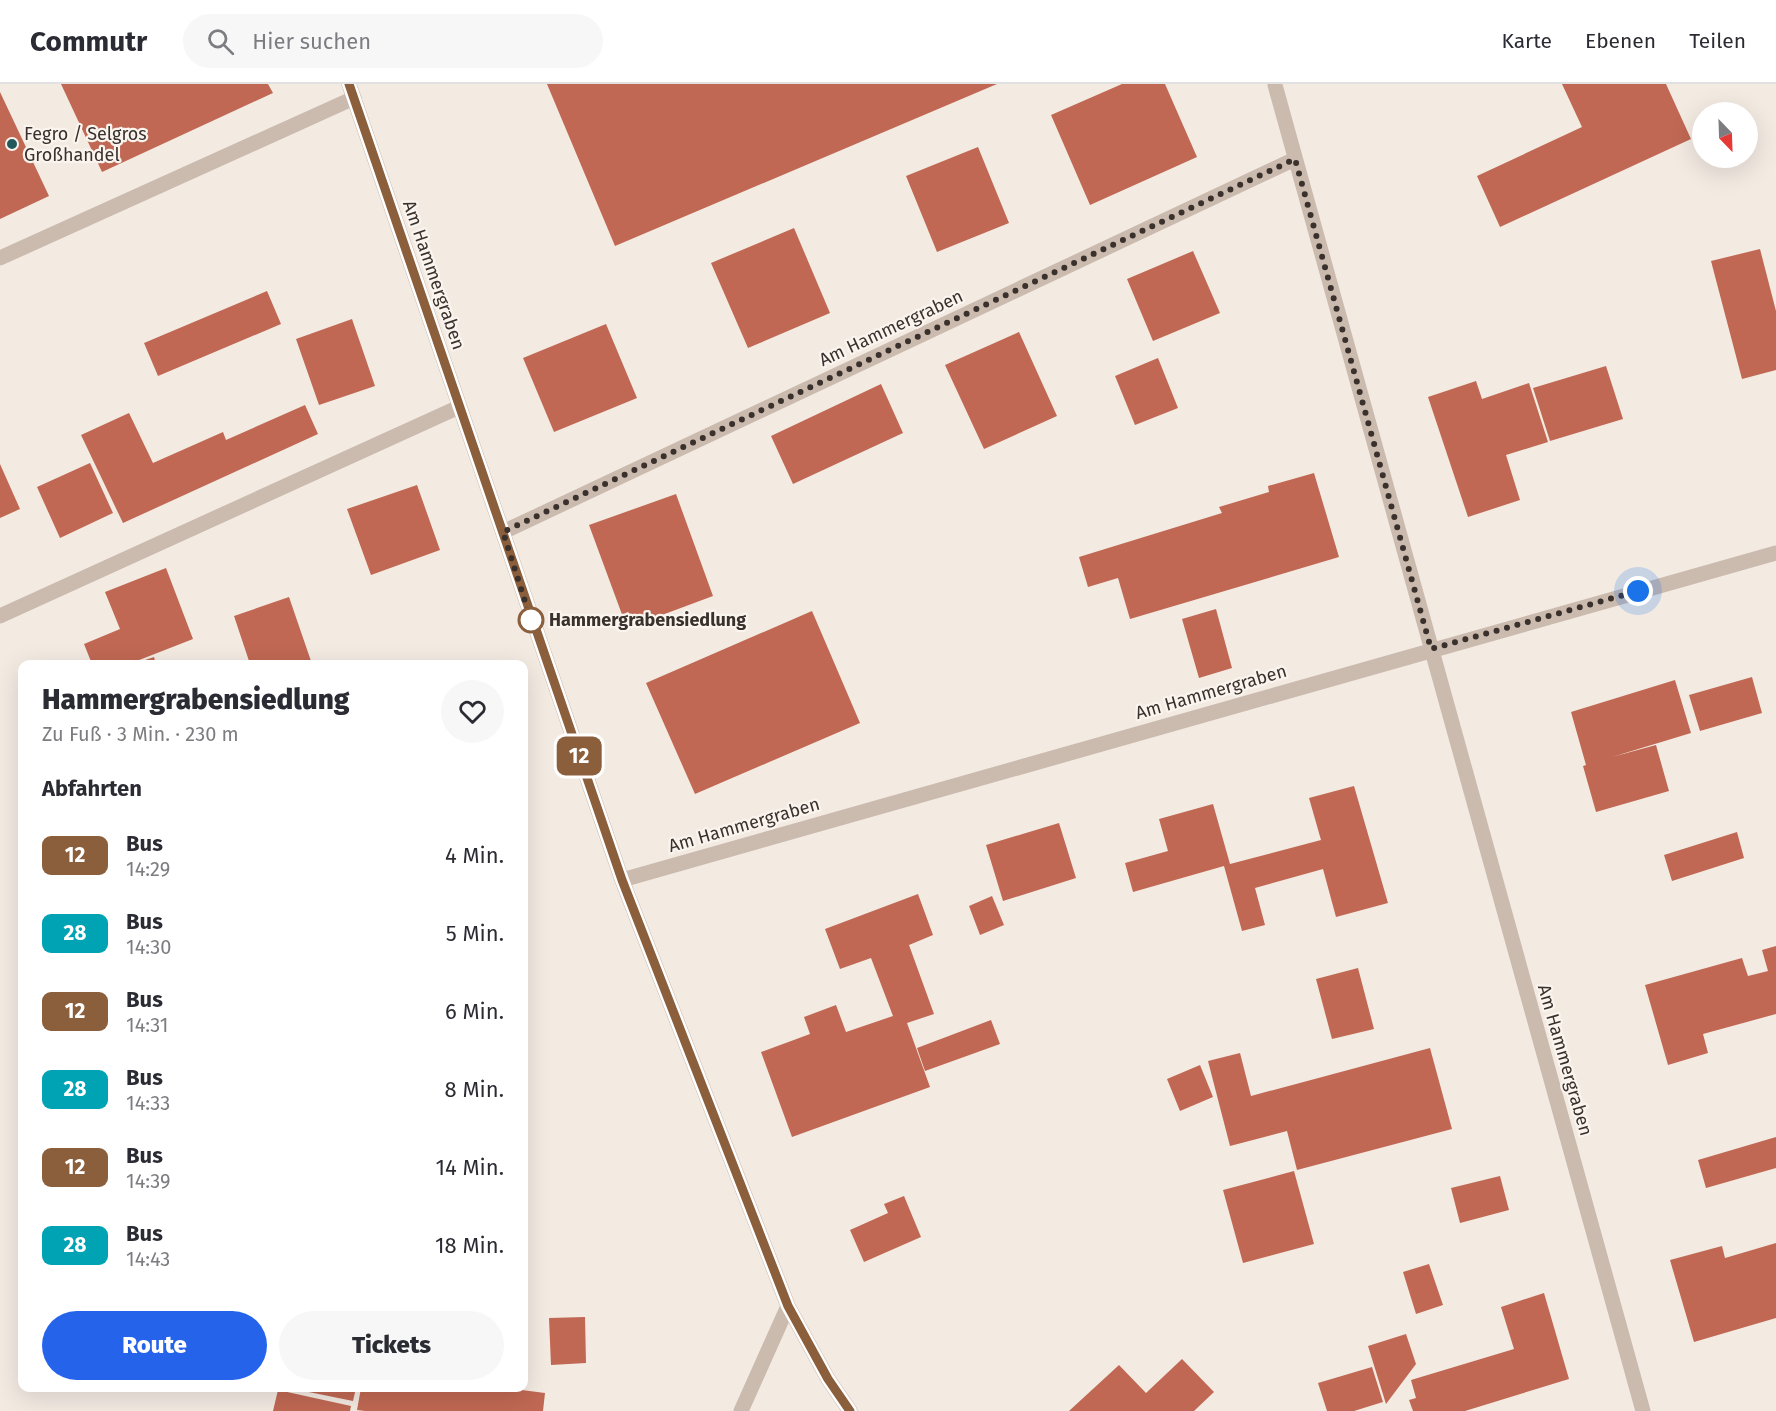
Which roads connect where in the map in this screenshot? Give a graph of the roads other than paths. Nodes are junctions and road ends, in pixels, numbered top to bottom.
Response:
1 (1275, 85) edge
2 (352, 91) edge
3 (1295, 159) junction
4 (0, 258) edge
5 (459, 407) junction
6 (503, 532) junction
7 (1776, 553) edge
8 (0, 616) edge
9 (1431, 649) junction
10 (622, 880) junction
11 (788, 1306) junction
12 (741, 1411) edge
13 (850, 1411) edge
14 (1643, 1411) edge

1 - 3 street, Am Hammergraben
2 - 4 street
2 - 5 street, Am Hammergraben
3 - 6 street, Am Hammergraben
3 - 9 street, Am Hammergraben
5 - 6 street, Am Hammergraben
5 - 8 street
6 - 10 street, Am Hammergraben
7 - 9 street, Am Hammergraben
9 - 10 street, Am Hammergraben
9 - 14 street, Am Hammergraben
10 - 11 street, Am Hammergraben
11 - 12 street
11 - 13 street, Am Hammergraben

